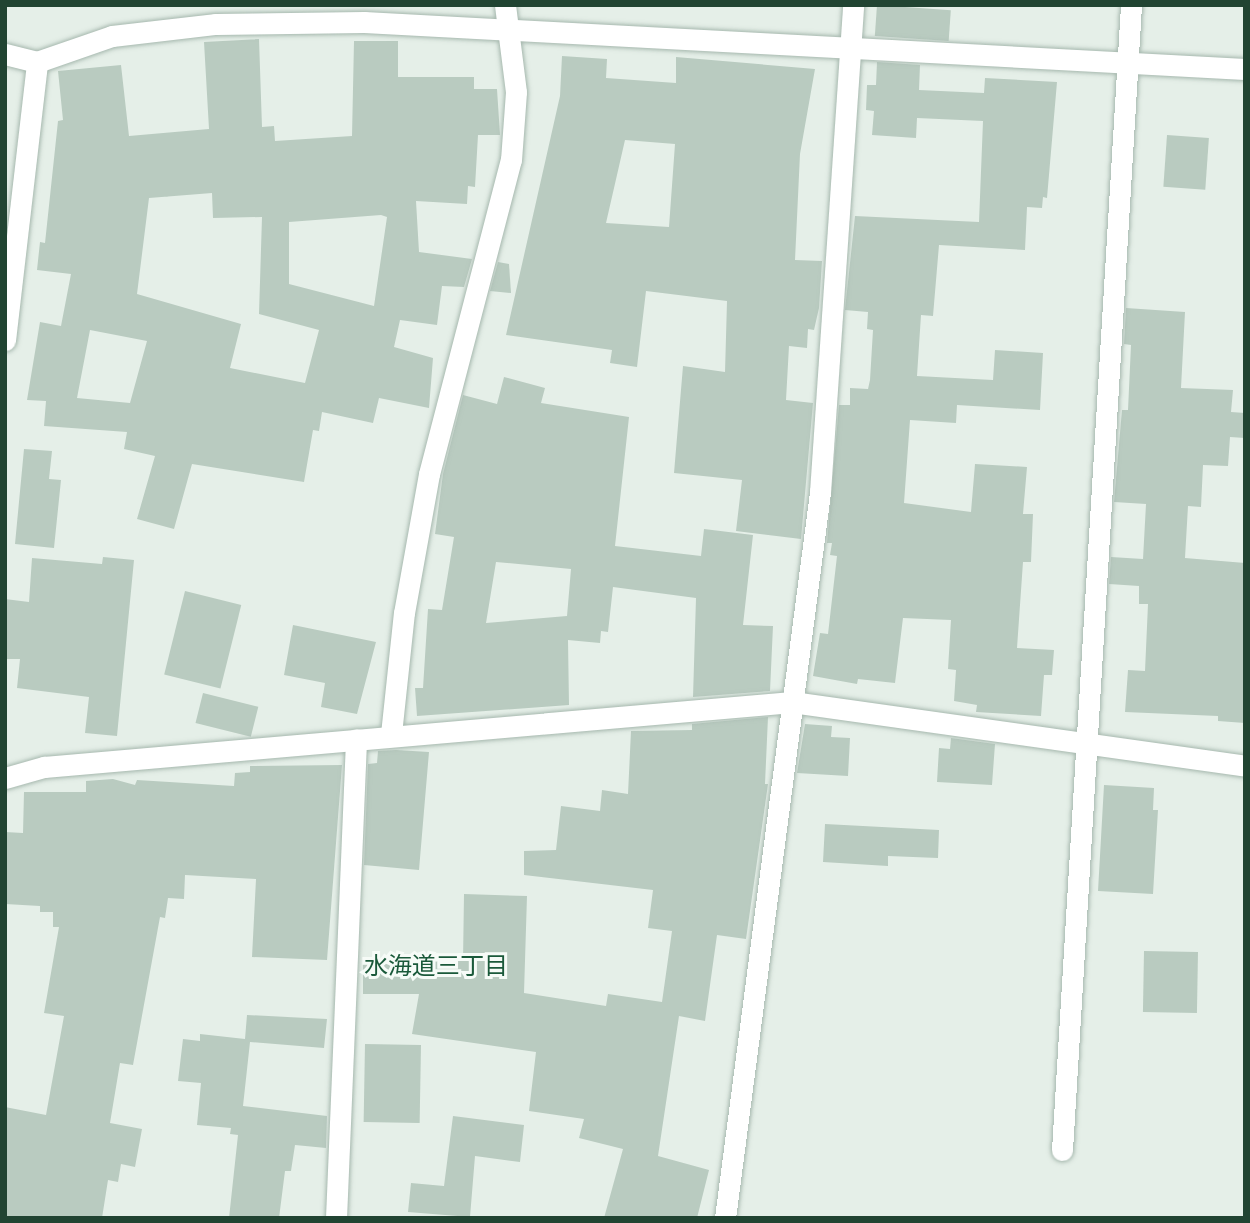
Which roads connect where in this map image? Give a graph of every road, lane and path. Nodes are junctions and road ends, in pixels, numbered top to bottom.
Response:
1 (505, 5) edge
2 (853, 5) edge
3 (1131, 5) edge
4 (508, 27) junction
5 (850, 45) junction
6 (5, 54) edge
7 (37, 62) junction
8 (1127, 63) junction
9 (1245, 69) edge
10 (5, 340) edge
11 (792, 702) junction
12 (391, 734) junction
13 (356, 739) junction
14 (1084, 741) junction
15 (1245, 766) edge
16 (5, 778) edge
17 (1062, 1150) dead end
18 (336, 1218) edge
19 (725, 1218) edge

1 - 4 street
2 - 5 street
3 - 8 street
4 - 5 street
4 - 7 street
4 - 12 street
5 - 8 street
5 - 11 street
6 - 7 street
7 - 10 street
8 - 9 street
8 - 14 street
11 - 12 street
11 - 14 street
11 - 19 street
12 - 13 street
13 - 16 street
13 - 18 street
14 - 15 street
14 - 17 street

